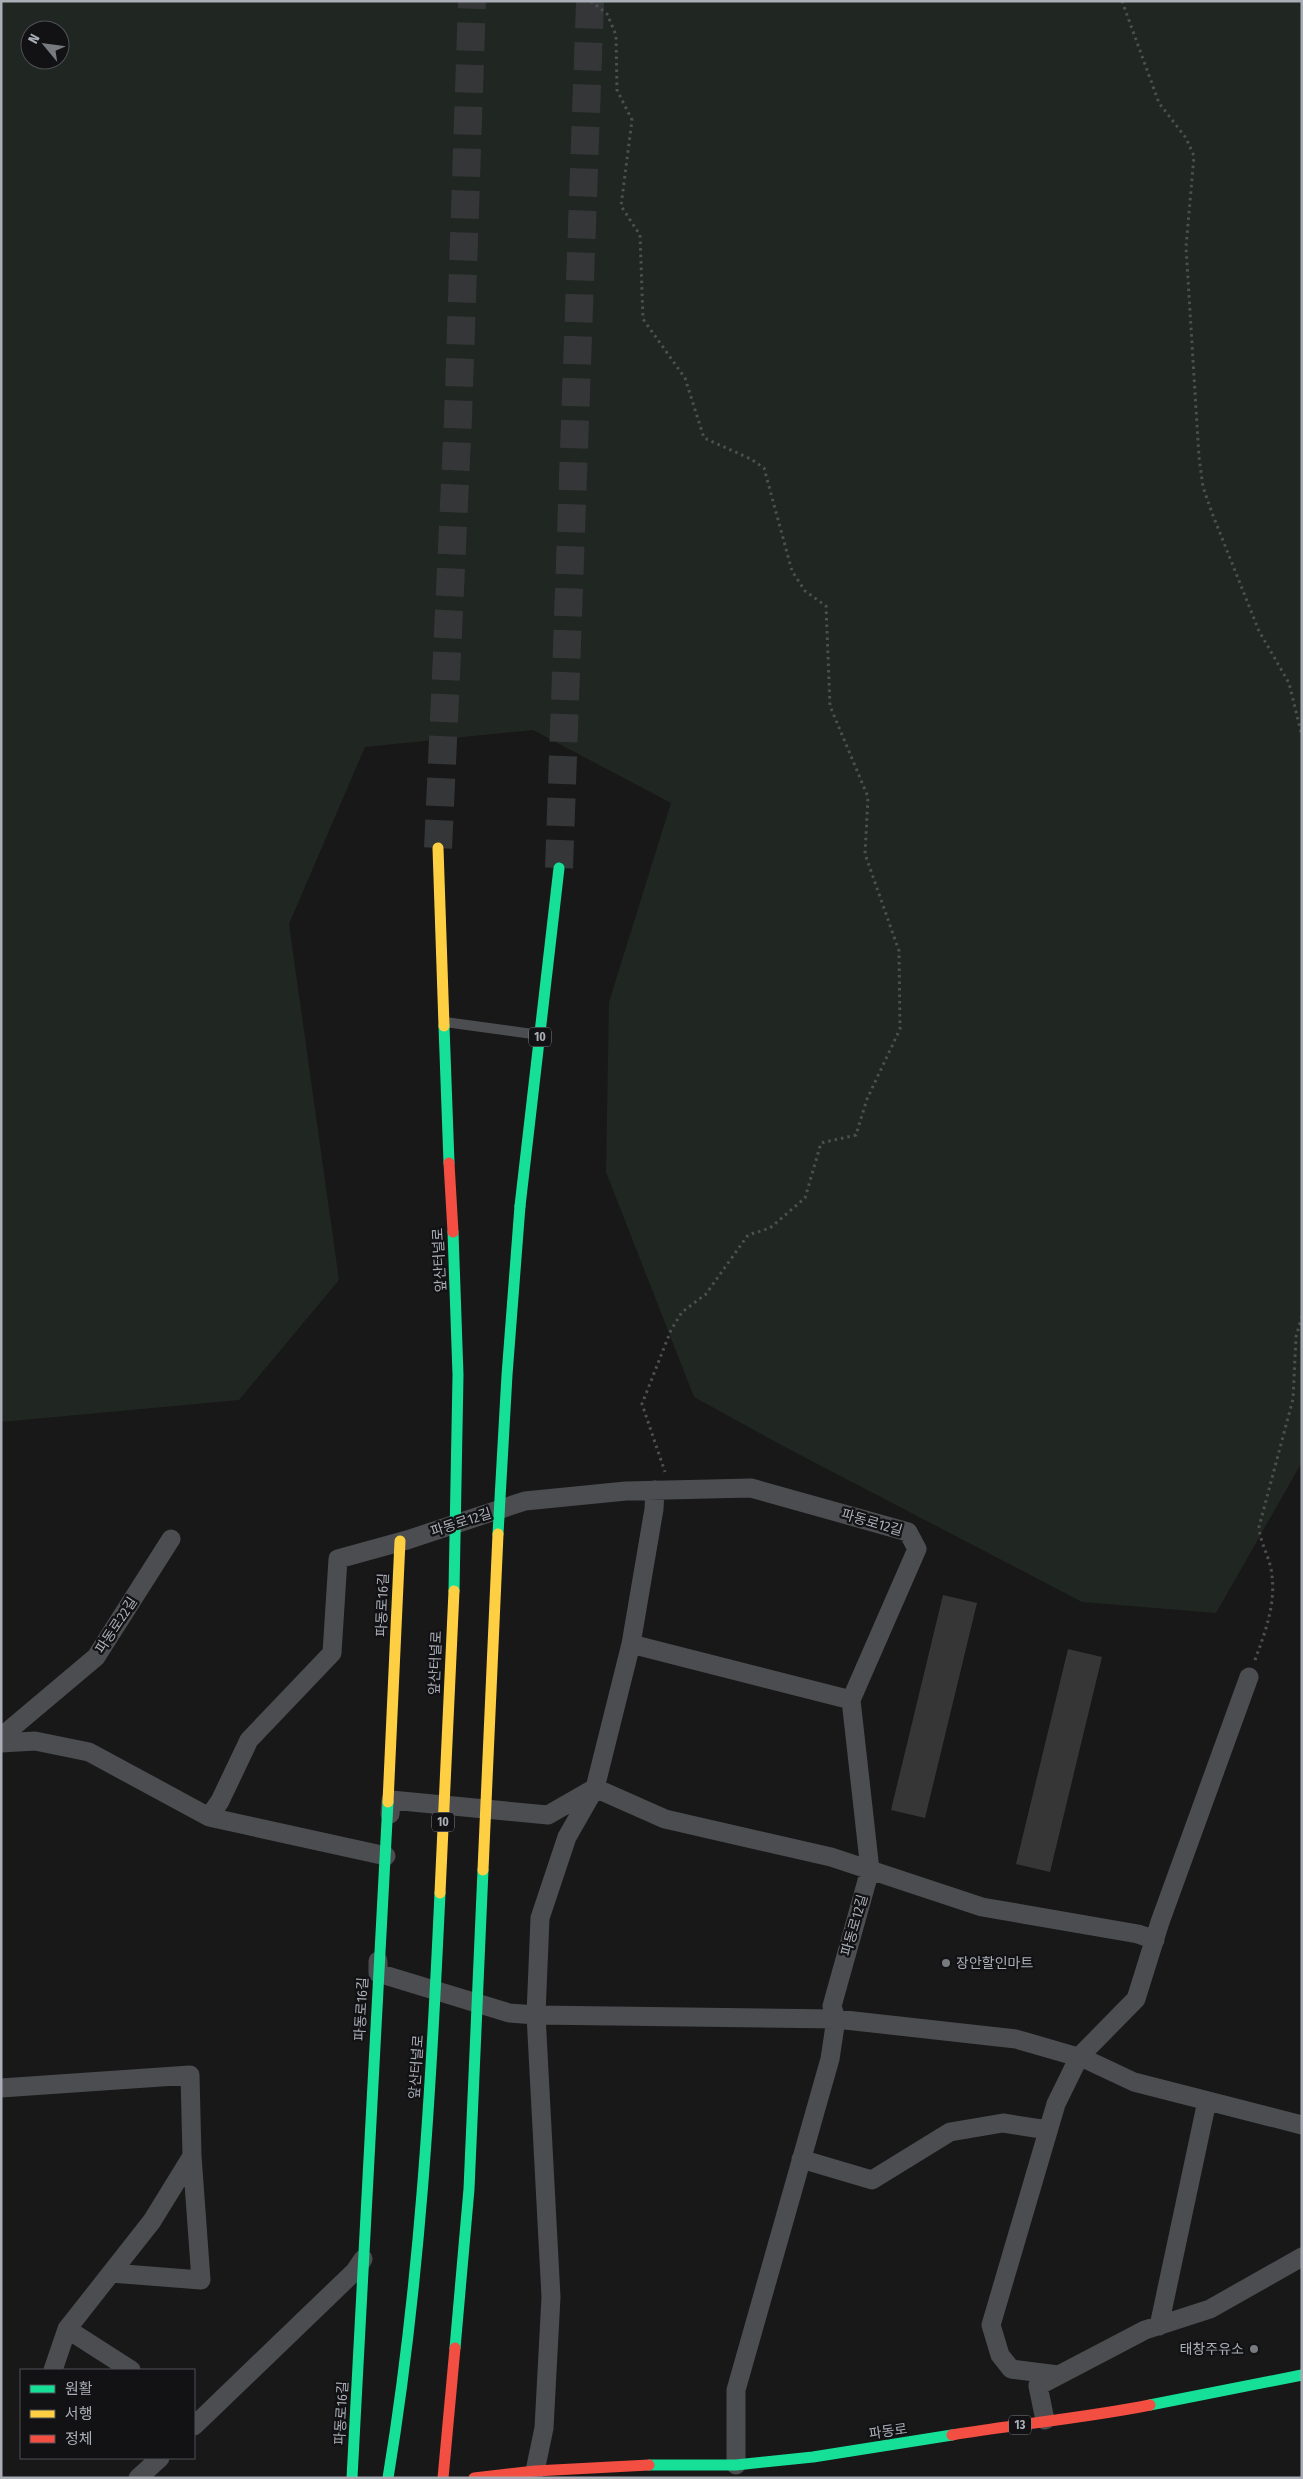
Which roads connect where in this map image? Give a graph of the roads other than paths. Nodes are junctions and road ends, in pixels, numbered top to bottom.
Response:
1 (438, 848) tunnel mouth
2 (559, 868) tunnel mouth
3 (444, 1022) junction
4 (540, 1035) junction
5 (661, 1490) junction
6 (171, 1539) dead end
7 (400, 1542) junction
8 (631, 1644) junction
9 (1249, 1677) road end
10 (851, 1700) junction
11 (1, 1737) edge
12 (1, 1743) edge
13 (595, 1788) junction
14 (209, 1817) junction
15 (386, 1856) junction
16 (870, 1870) junction
17 (1155, 1940) junction
18 (378, 1973) junction
19 (536, 2015) junction
20 (836, 2019) junction
21 (1079, 2057) junction
22 (1, 2088) edge
23 (1207, 2101) junction
24 (1302, 2125) edge
25 (1048, 2130) junction
26 (192, 2156) junction
27 (801, 2160) junction
28 (365, 2256) junction
29 (1302, 2257) edge
30 (111, 2273) junction
31 (1159, 2326) junction
32 (67, 2329) junction
33 (53, 2369) edge
34 (129, 2369) edge
35 (1302, 2374) edge
36 (1058, 2375) junction
37 (197, 2418) edge
38 (1045, 2420) junction
39 (159, 2459) edge
40 (736, 2465) junction
41 (535, 2471) junction
42 (138, 2478) edge
43 (352, 2478) edge
44 (388, 2478) edge
45 (443, 2478) edge
46 (474, 2478) edge

1 - 3 main road, 앞산터널로 / 10
2 - 4 main road, 10
3 - 4 lane
3 - 44 main road, 앞산터널로 / 10, bridge
4 - 45 main road, 10, bridge
5 - 7 street, 파동로12길
5 - 8 street
5 - 10 street, 파동로12길
6 - 11 street, 파동로22길
7 - 14 street, 파동로12길
7 - 15 main road, 파동로16길
8 - 10 street
8 - 13 street
9 - 17 street
10 - 16 street, 파동로12길
12 - 14 street
13 - 15 street
13 - 16 street
13 - 19 street
14 - 15 street
15 - 18 street
16 - 17 street
16 - 20 street, 파동로12길
17 - 21 street
18 - 19 street
18 - 28 main road, 파동로16길
19 - 20 street
19 - 41 street
20 - 21 street
20 - 27 street, 파동로12길
21 - 23 street
21 - 25 street
22 - 26 street
23 - 24 street
23 - 31 street
25 - 27 street
25 - 36 street
26 - 30 street
26 - 30 street
27 - 40 street, 파동로12길
28 - 37 street
28 - 43 main road, 파동로16길
29 - 31 street
30 - 32 street
31 - 36 street
32 - 33 street
32 - 34 street
35 - 38 main road, 파동로 / 13
36 - 38 street
38 - 40 main road, 파동로 / 13
39 - 42 street
40 - 41 main road, 파동로 / 13
41 - 46 main road, 파동로 / 13

